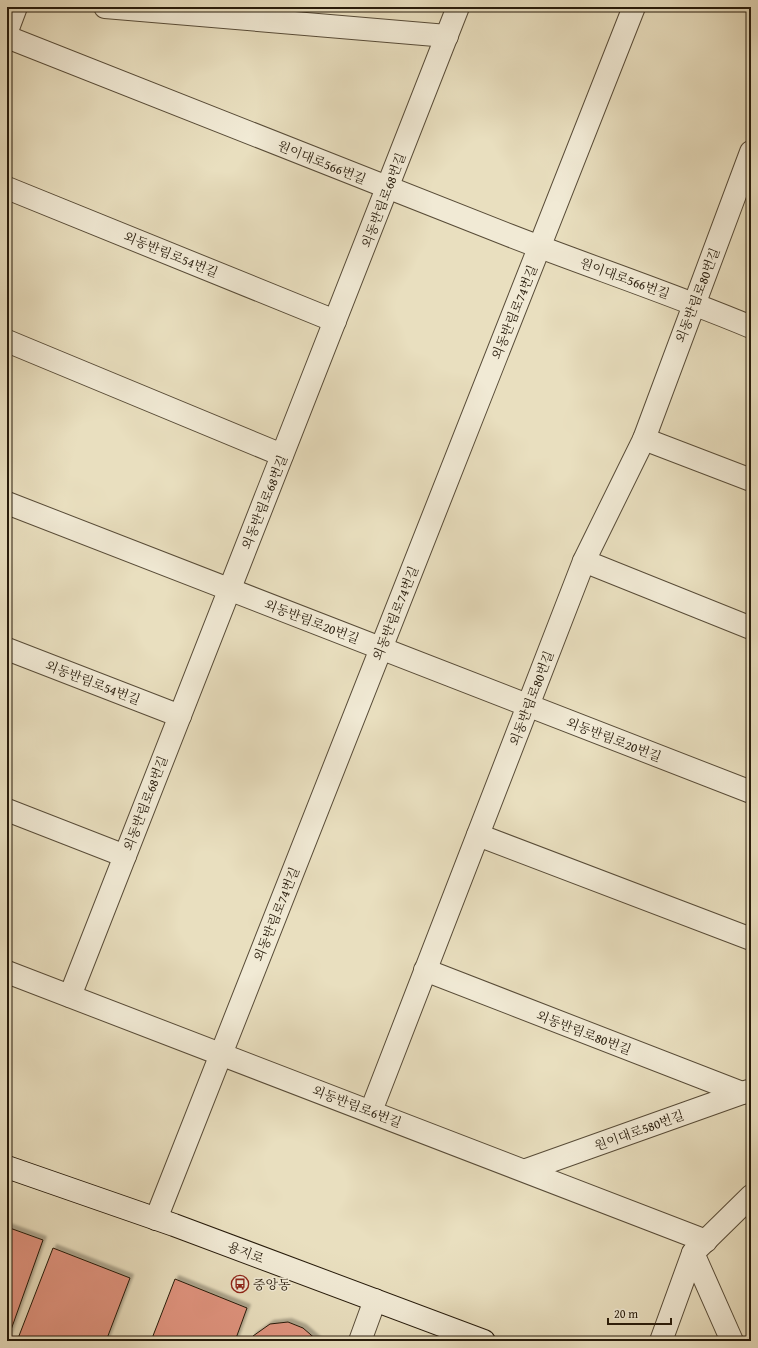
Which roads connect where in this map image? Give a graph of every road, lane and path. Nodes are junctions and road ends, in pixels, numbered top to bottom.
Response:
1 (16, 7) edge
2 (106, 7) edge
3 (458, 7) edge
4 (634, 7) edge
5 (7, 31) edge
6 (447, 36) junction
7 (7, 37) edge
8 (751, 152) edge
9 (7, 188) edge
10 (387, 188) junction
11 (539, 247) junction
12 (693, 303) junction
13 (335, 321) junction
14 (751, 327) edge
15 (7, 341) edge
16 (644, 439) junction
17 (282, 455) junction
18 (751, 480) edge
19 (7, 503) edge
20 (584, 561) junction
21 (229, 589) junction
22 (751, 628) edge
23 (381, 648) junction
24 (7, 649) edge
25 (528, 706) junction
26 (180, 716) junction
27 (751, 792) edge
28 (7, 810) edge
29 (478, 835) junction
30 (125, 856) junction
31 (751, 939) edge
32 (426, 970) junction
33 (7, 972) edge
34 (70, 996) junction
35 (221, 1054) junction
36 (746, 1092) edge
37 (371, 1111) junction
38 (7, 1167) edge
39 (526, 1170) junction
40 (751, 1196) edge
41 (156, 1219) junction
42 (700, 1247) junction
43 (375, 1300) junction
44 (360, 1341) edge
45 (484, 1341) edge
46 (660, 1341) edge
47 (732, 1341) edge

1 - 5 street
2 - 6 street
3 - 6 street, 외동반림로68번길
4 - 11 street, 외동반림로74번길
6 - 10 street, 외동반림로68번길
7 - 10 street, 원이대로566번길
8 - 12 street, 외동반림로80번길
9 - 13 street, 외동반림로54번길
10 - 11 street, 원이대로566번길
10 - 13 street, 외동반림로68번길
11 - 12 street, 원이대로566번길
11 - 23 street, 외동반림로74번길
12 - 14 street, 원이대로566번길
12 - 16 street, 외동반림로80번길
13 - 17 street, 외동반림로68번길
15 - 17 street
16 - 18 street
16 - 20 street, 외동반림로80번길
17 - 21 street, 외동반림로68번길
19 - 21 street, 외동반림로20번길
20 - 22 street
20 - 25 street, 외동반림로80번길
21 - 23 street, 외동반림로20번길
21 - 26 street, 외동반림로68번길
23 - 25 street, 외동반림로20번길
23 - 35 street, 외동반림로74번길
24 - 26 street, 외동반림로54번길
25 - 27 street, 외동반림로20번길
25 - 29 street, 외동반림로80번길
26 - 30 street, 외동반림로68번길
28 - 30 street
29 - 31 street
29 - 32 street, 외동반림로80번길
30 - 34 street, 외동반림로68번길
32 - 36 street, 외동반림로80번길
32 - 37 street, 외동반림로80번길
33 - 34 street, 외동반림로6번길
34 - 35 street, 외동반림로6번길
35 - 37 street, 외동반림로6번길
35 - 41 street, 외동반림로74번길
36 - 39 street, 원이대로580번길
37 - 39 street, 외동반림로6번길
38 - 41 street, 용지로
39 - 42 street, 외동반림로6번길
40 - 42 street
41 - 43 street, 용지로
42 - 46 street
42 - 47 street
43 - 44 street
43 - 45 street, 용지로

